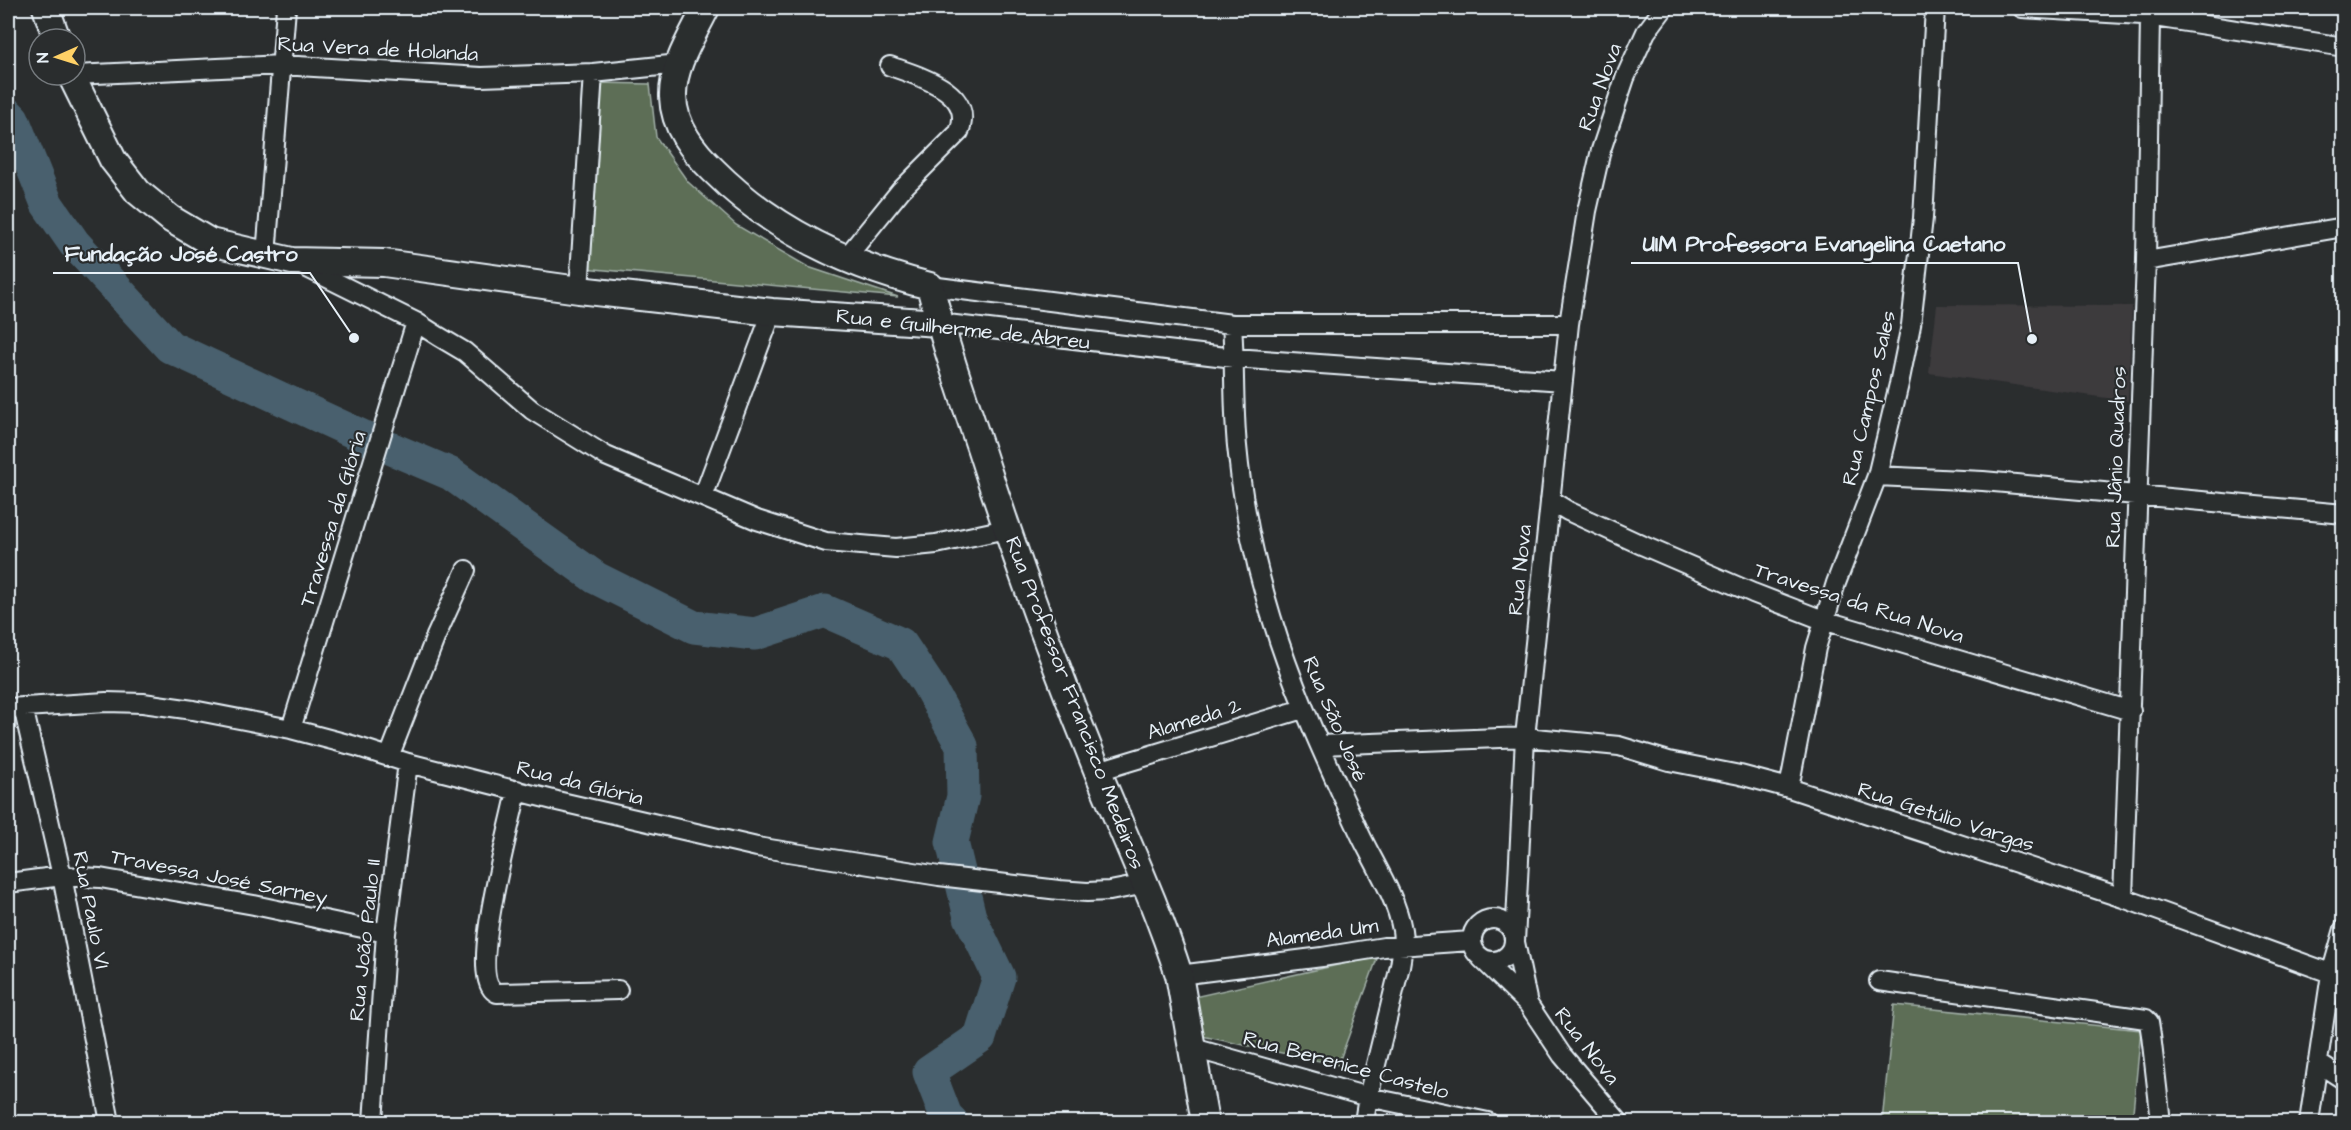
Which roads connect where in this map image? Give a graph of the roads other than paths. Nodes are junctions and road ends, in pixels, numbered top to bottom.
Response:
1 (46, 8) edge
2 (286, 8) edge
3 (706, 8) edge
4 (1664, 8) edge
5 (1935, 8) edge
6 (2022, 8) edge
7 (2149, 13) edge
8 (53, 27) edge
9 (2343, 47) edge
10 (679, 64) junction
11 (281, 65) junction
12 (890, 66) dead end
13 (593, 73) junction
14 (87, 74) edge
15 (79, 87) edge
16 (2343, 227) edge
17 (266, 255) junction
18 (845, 259) junction
19 (292, 261) junction
20 (2146, 261) junction
21 (930, 286) junction
22 (579, 290) junction
23 (772, 312) junction
24 (416, 322) junction
25 (939, 323) junction
26 (1232, 324) junction
27 (1569, 324) junction
28 (1234, 358) junction
29 (1563, 381) junction
30 (1877, 476) junction
31 (2138, 495) junction
32 (703, 497) junction
33 (1550, 500) junction
34 (2343, 514) edge
35 (1006, 529) junction
36 (466, 570) dead end
37 (1824, 620) junction
38 (15, 708) edge
39 (1303, 710) junction
40 (2130, 711) junction
41 (291, 729) junction
42 (1525, 737) junction
43 (1320, 745) junction
44 (389, 757) junction
45 (408, 763) junction
46 (1098, 771) junction
47 (1789, 788) junction
48 (517, 790) junction
49 (62, 876) junction
50 (8, 883) edge
51 (1146, 884) junction
52 (2123, 898) junction
53 (1517, 901) junction
54 (1487, 920) junction
55 (2343, 929) edge
56 (386, 933) junction
57 (1471, 940) junction
58 (1515, 942) junction
59 (1403, 946) junction
60 (1481, 958) junction
61 (1179, 975) junction
62 (2337, 976) edge
63 (1879, 981) dead end
64 (618, 990) dead end
65 (1528, 1004) junction
66 (1193, 1048) junction
67 (2318, 1063) junction
68 (2343, 1080) edge
69 (1368, 1097) junction
70 (110, 1122) edge
71 (373, 1122) edge
72 (1205, 1122) edge
73 (1364, 1122) edge
74 (1488, 1122) edge
75 (1619, 1122) edge
76 (2161, 1122) edge
77 (2309, 1122) edge

1 - 8 street
2 - 11 street
3 - 10 street, Rua e Guilherme de Abreu
4 - 27 street, Rua Nova
5 - 30 street, Rua Campos Sales
6 - 7 street
7 - 9 street
7 - 20 street, Rua Jânio Quadros
10 - 13 street, Rua Vera de Holanda
10 - 18 street, Rua e Guilherme de Abreu
11 - 13 street, Rua Vera de Holanda
11 - 14 street, Rua Vera de Holanda
11 - 17 street
12 - 18 street
13 - 22 street
15 - 17 street, Rua e Guilherme de Abreu
16 - 20 street
17 - 19 street, Rua e Guilherme de Abreu
18 - 21 street, Rua e Guilherme de Abreu
19 - 22 street, Rua e Guilherme de Abreu
19 - 24 street
20 - 31 street, Rua Jânio Quadros
21 - 25 street, Rua Professor Francisco Medeiros
21 - 26 street, Rua e Guilherme de Abreu
22 - 23 street, Rua e Guilherme de Abreu
23 - 25 street, Rua e Guilherme de Abreu
23 - 32 street
24 - 32 street
24 - 41 street, Travessa da Glória
25 - 28 street, Rua e Guilherme de Abreu
25 - 35 street, Rua Professor Francisco Medeiros
26 - 27 street, Rua e Guilherme de Abreu
26 - 28 street, Rua São José
27 - 29 street, Rua Nova
28 - 29 street, Rua e Guilherme de Abreu
28 - 39 street, Rua São José
29 - 33 street, Rua Nova
30 - 31 street
30 - 37 street, Rua Campos Sales
31 - 34 street
31 - 40 street, Rua Jânio Quadros
32 - 35 street
33 - 37 street, Travessa da Rua Nova
33 - 42 street, Rua Nova
35 - 46 street, Rua Professor Francisco Medeiros
36 - 44 street
37 - 40 street, Travessa da Rua Nova
37 - 47 street, Rua Campos Sales
38 - 41 street, Rua da Glória
38 - 49 street, Rua Paulo VI
39 - 43 street, Rua São José
39 - 46 street, Alameda 2
40 - 52 street, Rua Jânio Quadros
41 - 44 street, Rua da Glória
42 - 43 street
42 - 47 street, Rua Getúlio Vargas
42 - 53 street, Rua Nova
43 - 59 street, Rua São José
44 - 45 street, Rua da Glória
45 - 48 street, Rua da Glória
45 - 56 street, Rua João Paulo II
46 - 51 street, Rua Professor Francisco Medeiros
47 - 52 street, Rua Getúlio Vargas
48 - 51 street, Rua da Glória
48 - 64 street
49 - 50 street, Travessa José Sarney
49 - 56 street, Travessa José Sarney
49 - 70 street, Rua Paulo VI
51 - 61 street, Rua Professor Francisco Medeiros
52 - 62 street, Rua Getúlio Vargas
53 - 54 street
53 - 58 street, Rua Nova
54 - 57 street
54 - 58 street
55 - 62 street
56 - 71 street, Rua João Paulo II
57 - 59 street, Alameda Um
57 - 60 street
58 - 60 street
58 - 65 street, Rua Nova
59 - 61 street, Alameda Um
59 - 69 street, Rua São José
60 - 65 street
61 - 66 street, Rua Professor Francisco Medeiros
62 - 67 street
63 - 76 street
65 - 75 street, Rua Nova
66 - 69 street, Rua Berenice Castelo
66 - 72 street, Rua Professor Francisco Medeiros
67 - 68 street
67 - 77 street
69 - 73 street, Rua São José
69 - 74 street, Rua Berenice Castelo

